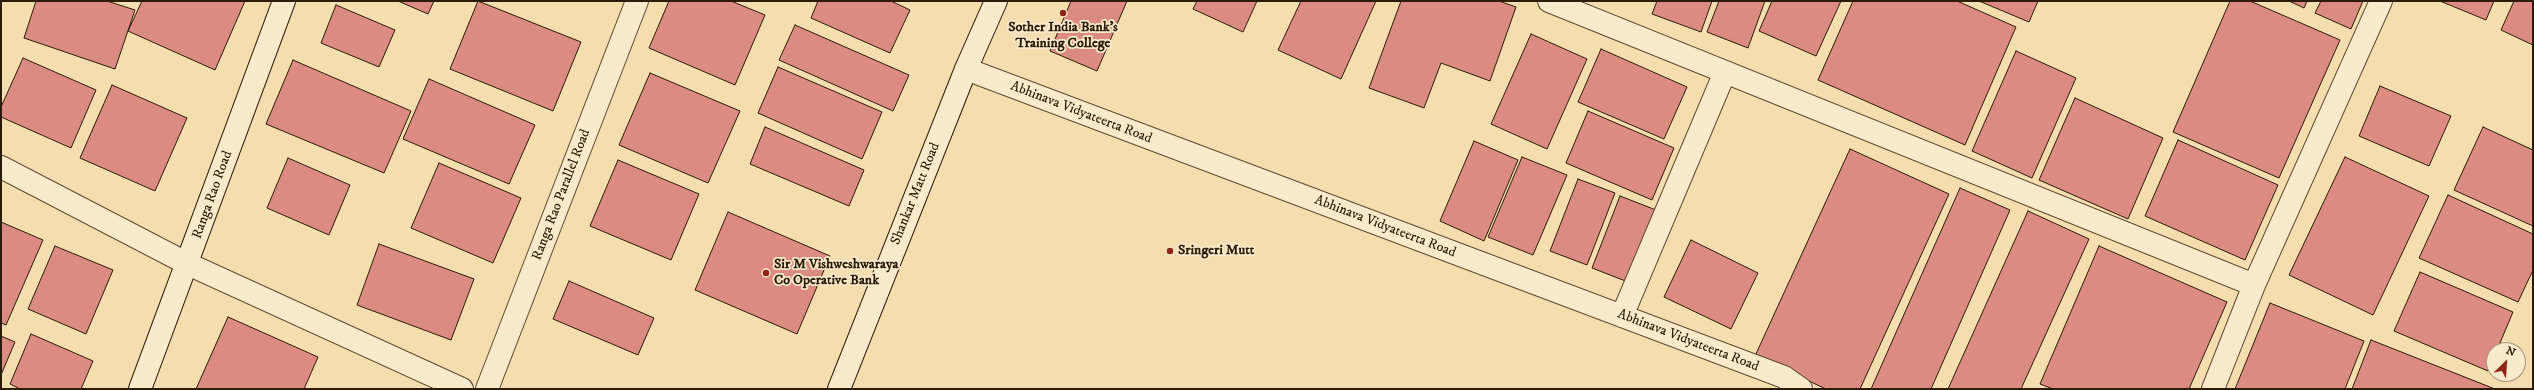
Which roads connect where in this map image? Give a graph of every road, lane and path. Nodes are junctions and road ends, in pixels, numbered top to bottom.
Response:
1 (284, 1) edge
2 (637, 1) edge
3 (996, 1) edge
4 (1549, 1) edge
5 (2381, 1) edge
6 (966, 69) junction
7 (1725, 72) junction
8 (1, 167) edge
9 (188, 264) junction
10 (2254, 285) junction
11 (1622, 316) junction
12 (140, 389) edge
13 (462, 389) edge
14 (487, 389) edge
15 (839, 389) edge
16 (1801, 389) edge
17 (2213, 389) edge

1 - 9 street, Ranga Rao Road
2 - 14 street, Ranga Rao Parallel Road
3 - 6 street, Shankar Matt Road
4 - 7 street
5 - 10 street
6 - 11 street, Abhinava Vidyateerta Road
6 - 15 street, Shankar Matt Road
7 - 10 street
7 - 11 street
8 - 9 street
9 - 12 street, Ranga Rao Road
9 - 13 street
10 - 17 street
11 - 16 street, Abhinava Vidyateerta Road

